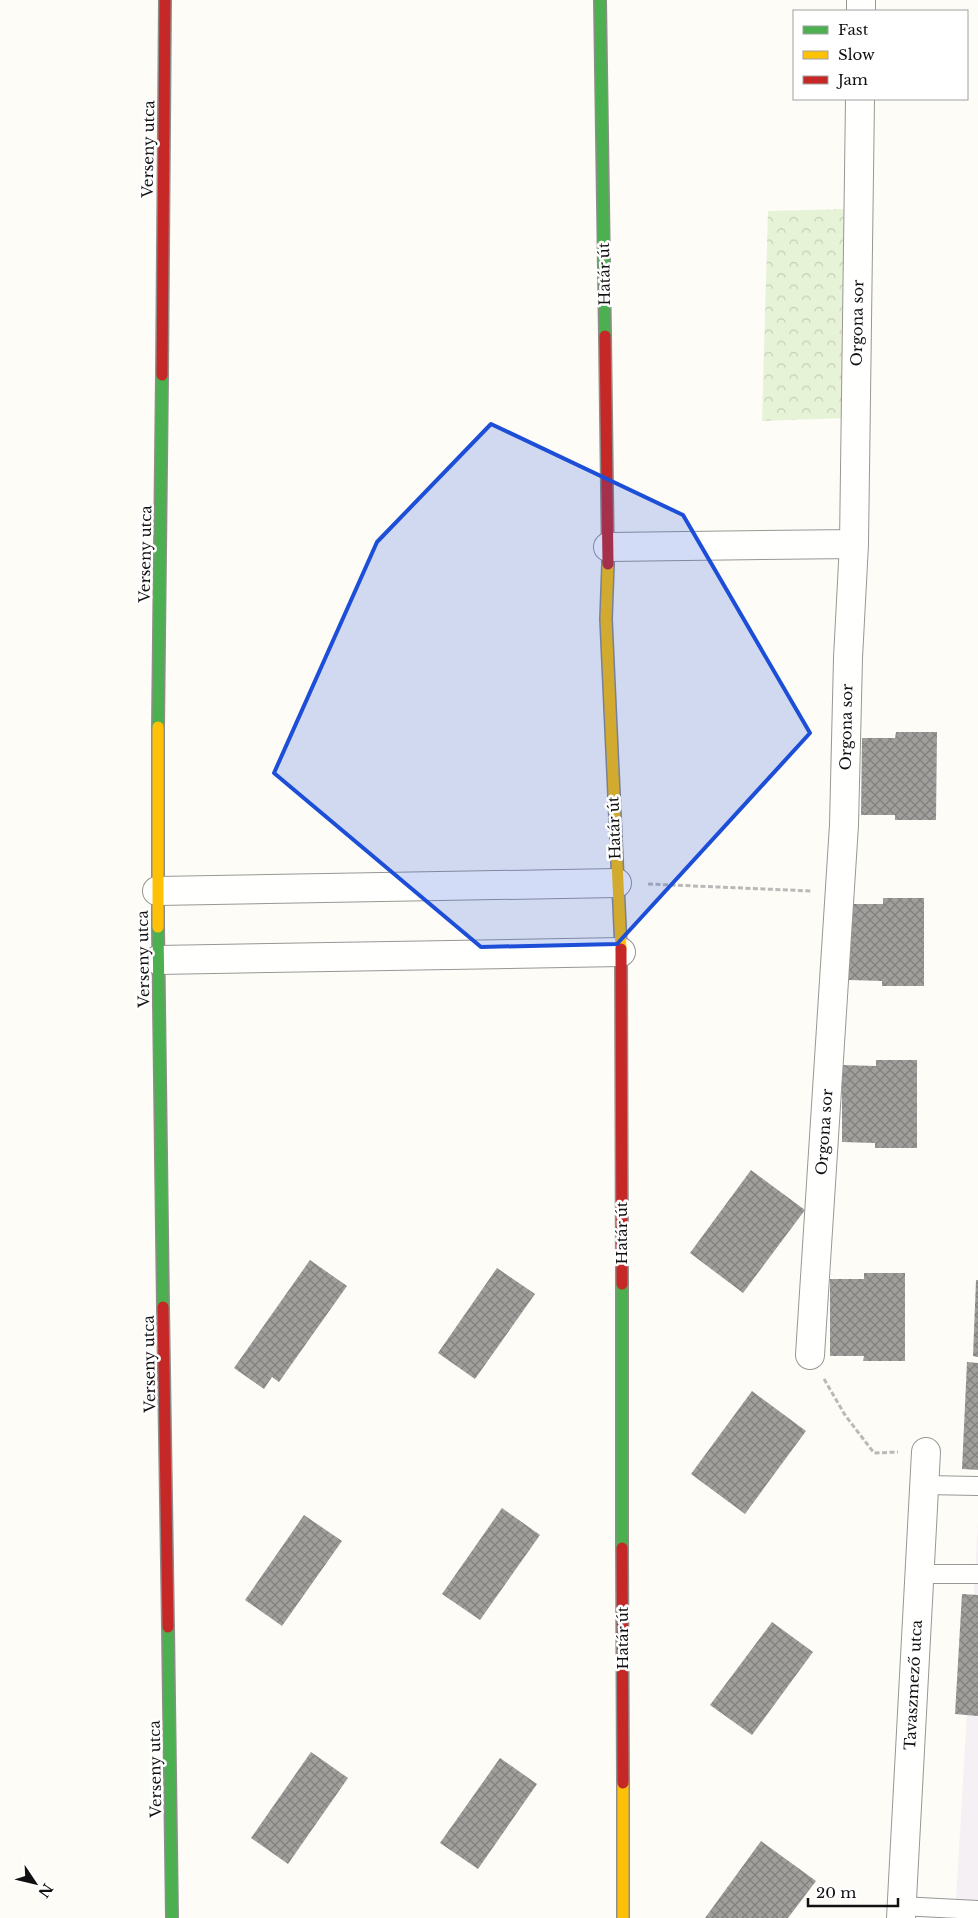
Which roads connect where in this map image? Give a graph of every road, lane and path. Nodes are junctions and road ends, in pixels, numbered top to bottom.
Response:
1 (165, 0) edge
2 (600, 0) edge
3 (860, 100) edge
4 (854, 544) junction
5 (608, 548) junction
6 (617, 882) junction
7 (156, 891) junction
8 (839, 892) junction
9 (621, 952) junction
10 (158, 960) junction
11 (810, 1355) joint
12 (926, 1452) joint
13 (925, 1485) junction
14 (978, 1486) edge
15 (918, 1574) junction
16 (978, 1574) edge
17 (978, 1910) edge
18 (901, 1912) edge
19 (172, 1918) edge
20 (623, 1918) edge

1 - 7 street, Verseny utca
2 - 5 street, Határ út
3 - 4 street, Orgona sor
4 - 5 street
4 - 8 street, Orgona sor
5 - 6 street, Határ út
6 - 7 street
6 - 8 path
6 - 9 street, Határ út
7 - 10 street, Verseny utca
8 - 11 street, Orgona sor
9 - 10 street
9 - 20 street, Határ út
10 - 19 street, Verseny utca
11 - 12 path
12 - 13 street, Tavaszmező utca
13 - 14 lane
13 - 15 street, Tavaszmező utca
15 - 16 lane
15 - 18 street, Tavaszmező utca
17 - 18 lane

